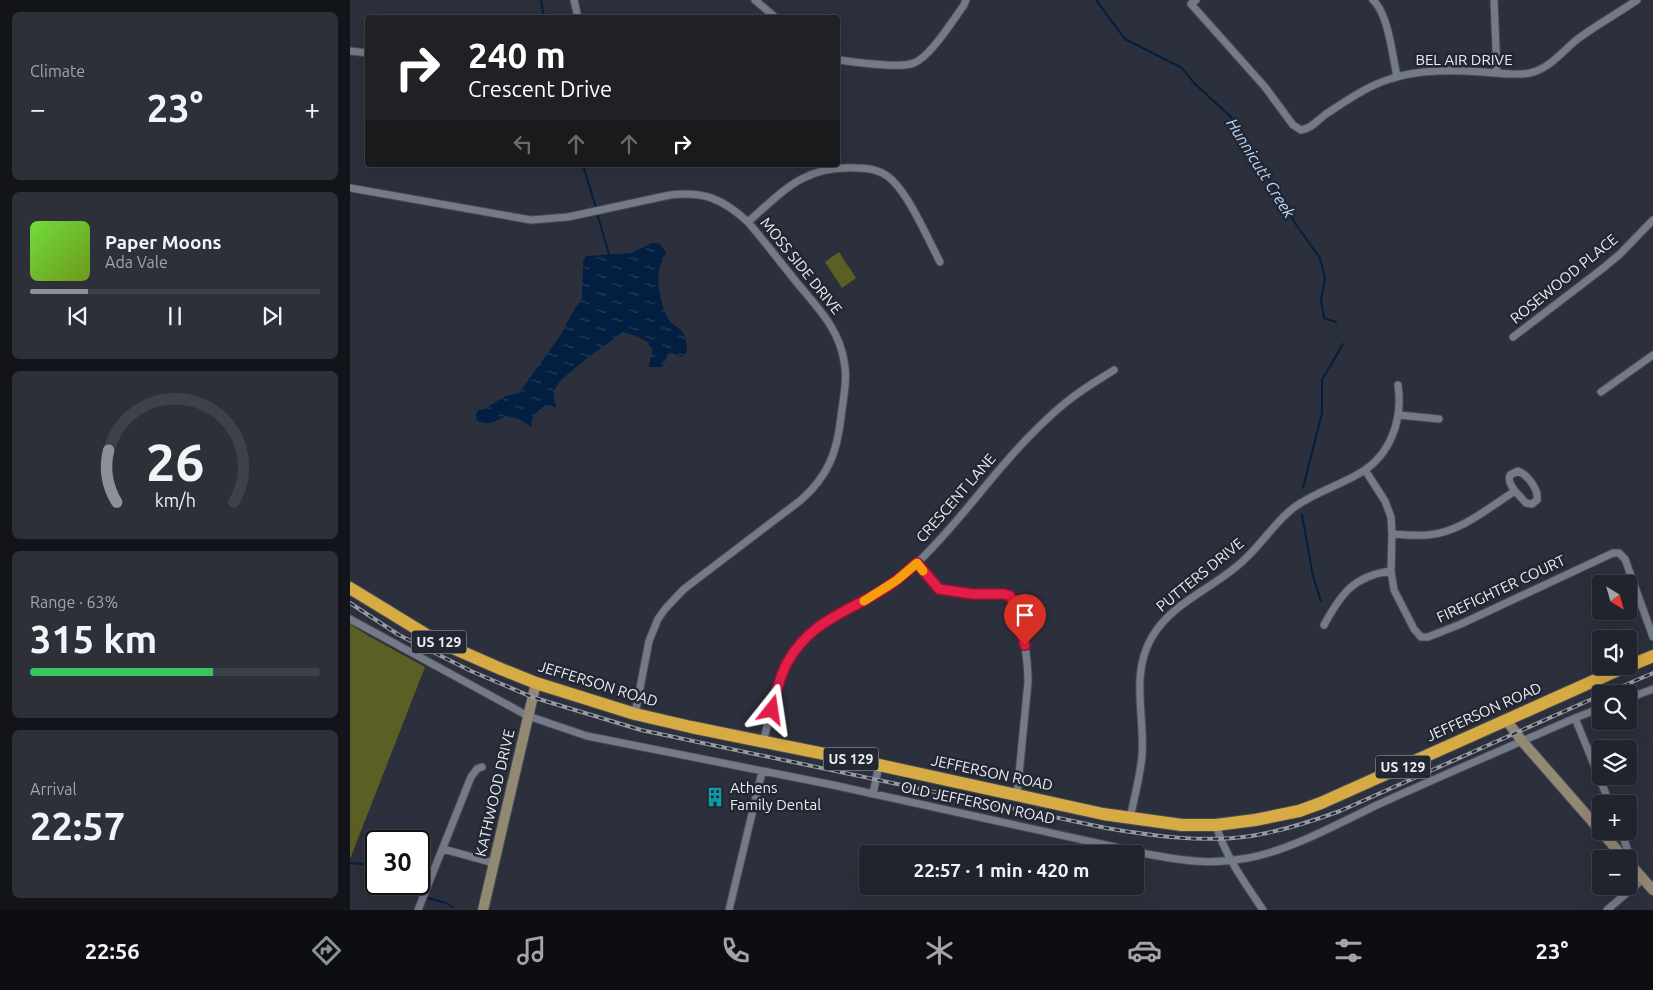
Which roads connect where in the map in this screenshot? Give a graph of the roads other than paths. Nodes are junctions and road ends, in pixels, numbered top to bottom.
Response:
1 (574, 0) edge
2 (755, 0) edge
3 (1373, 0) edge
4 (1494, 0) edge
5 (1637, 0) edge
6 (1194, 2) edge
7 (965, 3) edge
8 (577, 15) edge
9 (772, 15) edge
10 (350, 51) edge
11 (365, 53) edge
12 (840, 60) edge
13 (1496, 73) junction
14 (1397, 76) junction
15 (350, 188) edge
16 (1653, 220) edge
17 (748, 222) junction
18 (940, 262) dead end
19 (1513, 337) dead end
20 (1653, 355) edge
21 (1114, 370) dead end
22 (1398, 385) dead end
23 (1601, 392) dead end
24 (1399, 415) junction
25 (1439, 419) dead end
26 (1365, 470) junction
27 (1515, 491) junction
28 (1392, 534) junction
29 (917, 563) junction
30 (1391, 572) junction
31 (350, 588) edge
32 (350, 619) edge
33 (1324, 625) dead end
34 (1653, 637) edge
35 (1653, 656) edge
36 (1637, 662) edge
37 (1608, 675) edge
38 (536, 683) junction
39 (1653, 689) edge
40 (1637, 695) edge
41 (1592, 711) edge
42 (635, 714) junction
43 (528, 716) junction
44 (1575, 718) junction
45 (1506, 721) junction
46 (1522, 741) junction
47 (764, 742) junction
48 (879, 765) junction
49 (482, 767) dead end
50 (762, 772) junction
51 (873, 794) junction
52 (1017, 795) junction
53 (1606, 795) edge
54 (1130, 819) junction
55 (1216, 825) junction
56 (443, 850) junction
57 (1617, 850) edge
58 (1231, 860) junction
59 (494, 862) junction
60 (1637, 872) edge
61 (1643, 879) junction
62 (1653, 890) edge
63 (418, 910) edge
64 (484, 910) edge
65 (729, 910) edge
66 (1263, 910) edge
67 (1607, 910) edge

1 - 8 street
2 - 9 street
3 - 14 street
4 - 13 street
5 - 13 street, BEL AIR DRIVE
6 - 14 street, BEL AIR DRIVE
7 - 12 street
10 - 11 street
13 - 14 street, BEL AIR DRIVE
15 - 17 street, MOSS SIDE DRIVE
16 - 19 street, ROSEWOOD PLACE
17 - 18 street
17 - 42 street, MOSS SIDE DRIVE
20 - 23 street
21 - 29 street, CRESCENT LANE
22 - 24 street, PUTTERS DRIVE
24 - 25 street
24 - 26 street, PUTTERS DRIVE
26 - 28 street, FIREFIGHTER COURT
26 - 54 street, PUTTERS DRIVE
27 - 27 street
27 - 28 street
28 - 30 street, FIREFIGHTER COURT
29 - 47 street, CRESCENT LANE
29 - 52 street
30 - 33 street
30 - 34 street, FIREFIGHTER COURT
31 - 38 highway, JEFFERSON ROAD / US 129
32 - 43 street, OLD JEFFERSON ROAD
35 - 36 highway, JEFFERSON ROAD / US 129
37 - 45 highway, JEFFERSON ROAD / US 129
38 - 42 highway, JEFFERSON ROAD / US 129
38 - 43 street, KATHWOOD DRIVE
39 - 40 street
41 - 44 street, OLD JEFFERSON ROAD
42 - 47 highway, JEFFERSON ROAD / US 129
43 - 50 street, OLD JEFFERSON ROAD
43 - 59 street, KATHWOOD DRIVE
44 - 46 street, OLD JEFFERSON ROAD
44 - 53 street
45 - 46 street
45 - 55 highway, JEFFERSON ROAD / US 129
46 - 57 street
46 - 58 street, OLD JEFFERSON ROAD
47 - 48 highway, JEFFERSON ROAD / US 129
48 - 51 street
48 - 52 highway, JEFFERSON ROAD / US 129
49 - 56 street
50 - 51 street, OLD JEFFERSON ROAD
50 - 65 street
51 - 58 street, OLD JEFFERSON ROAD
52 - 54 highway, JEFFERSON ROAD / US 129
54 - 55 highway, JEFFERSON ROAD / US 129
55 - 58 street
56 - 59 street
56 - 63 street
58 - 66 street
59 - 64 street, KATHWOOD DRIVE
60 - 61 street
61 - 62 street
61 - 67 street

